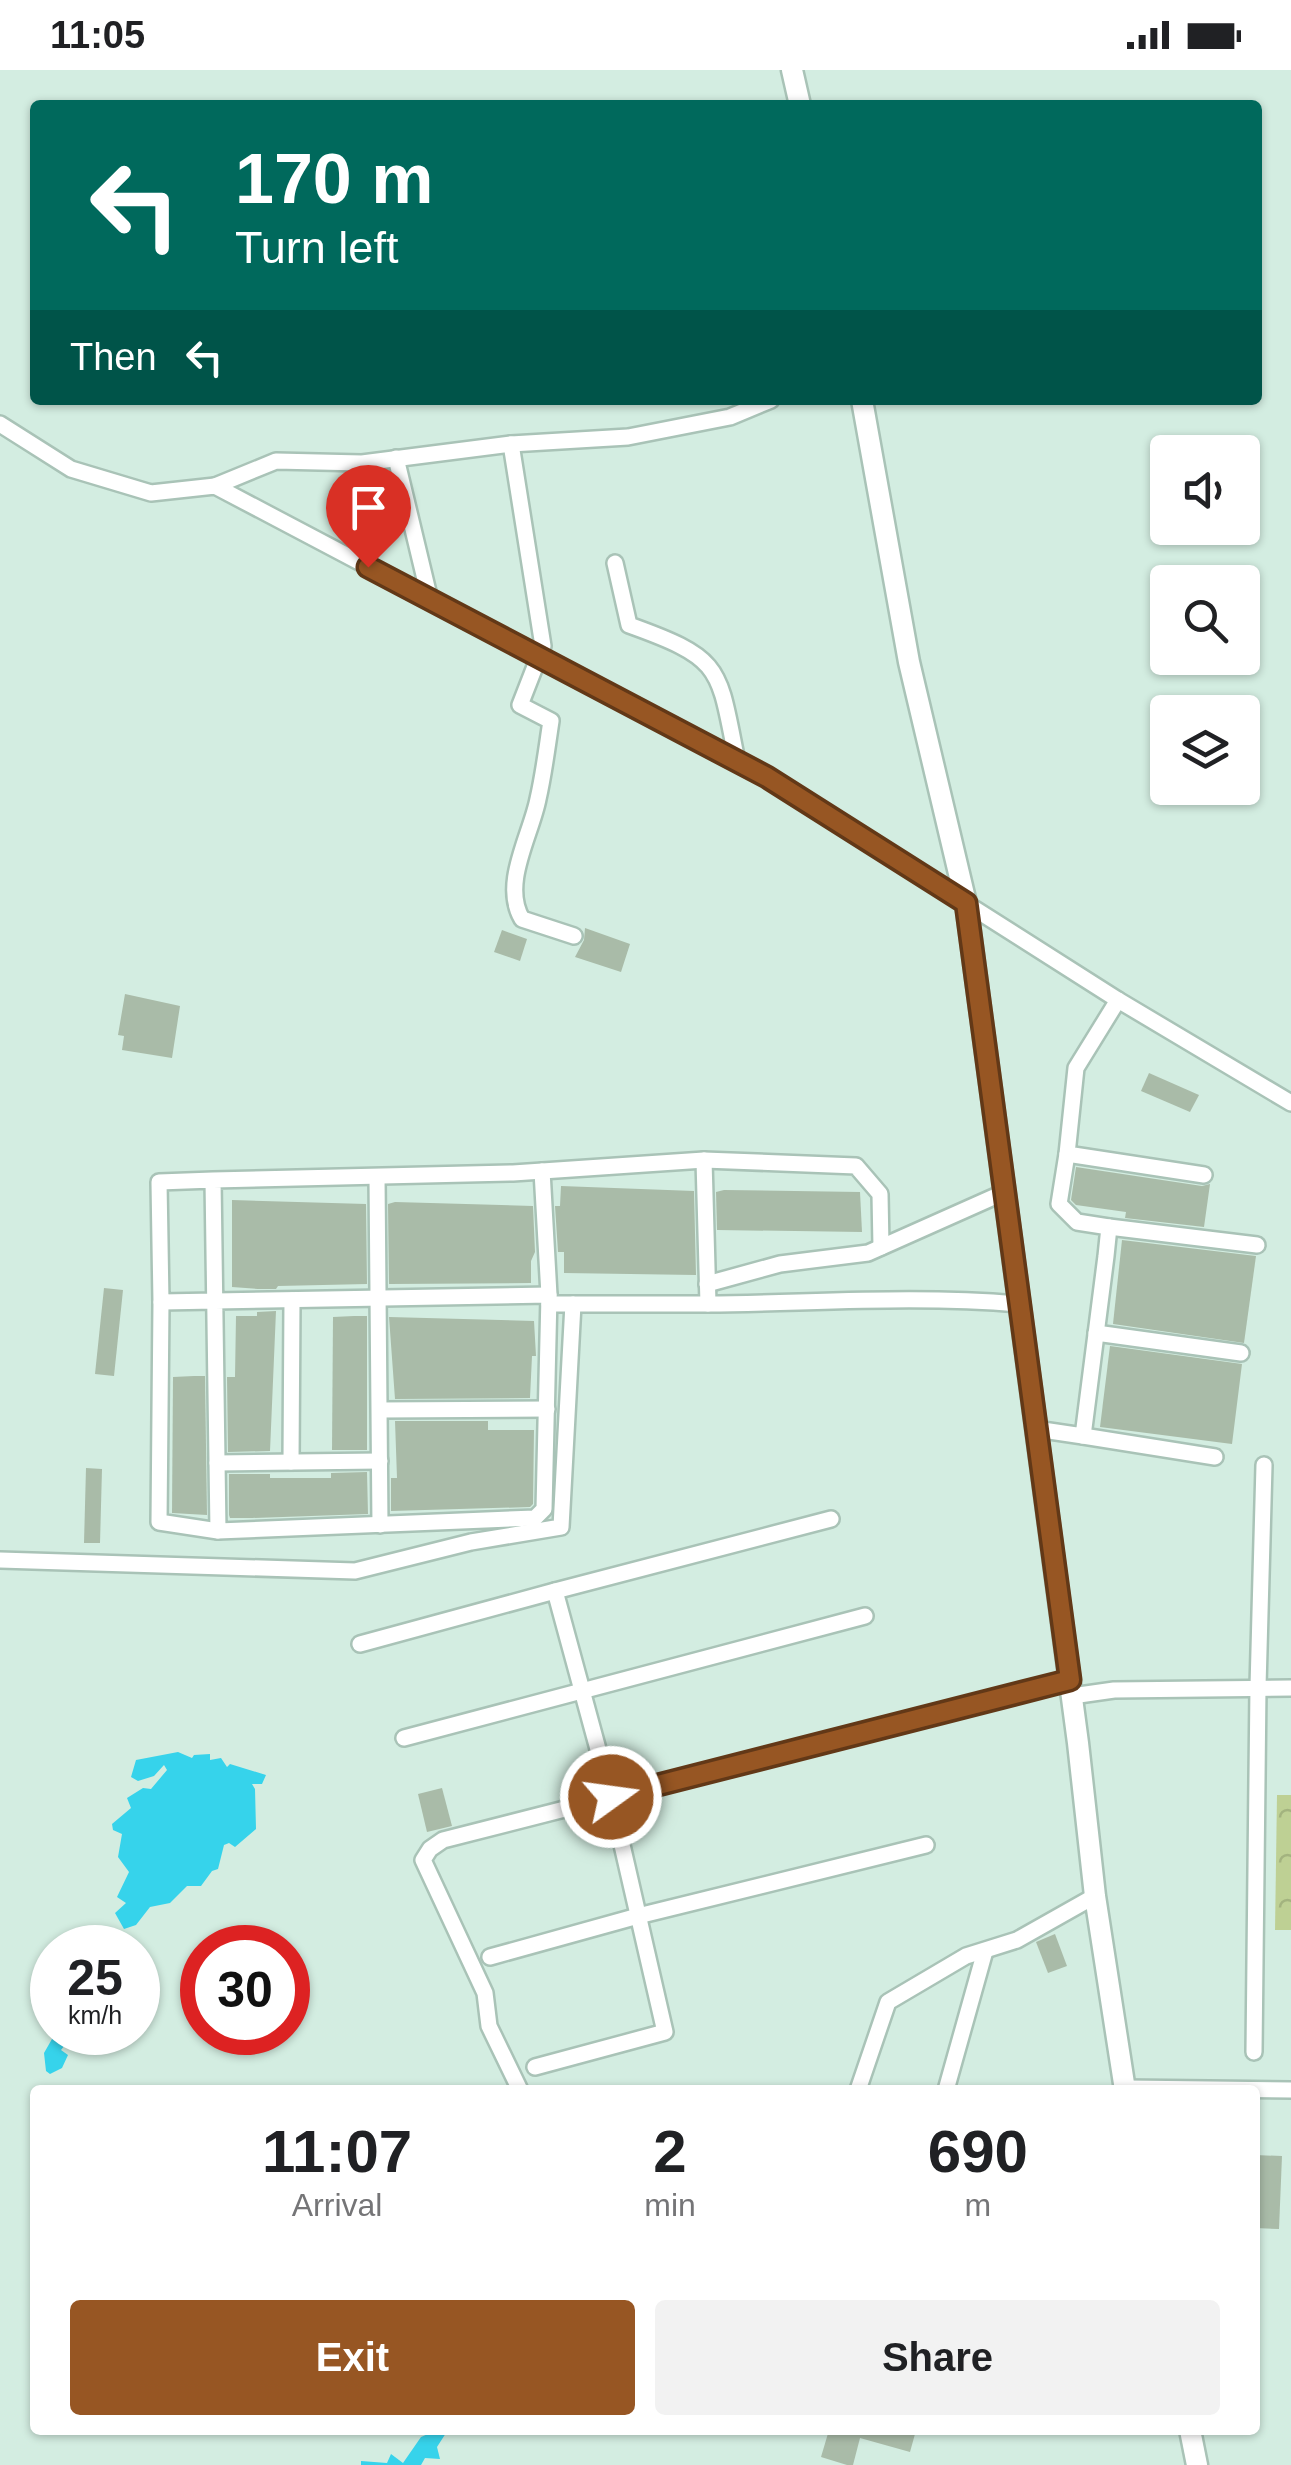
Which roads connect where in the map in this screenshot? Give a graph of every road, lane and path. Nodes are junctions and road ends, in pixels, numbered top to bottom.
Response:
1 (792, 70) edge
2 (799, 100) edge
3 (759, 405) edge
4 (863, 405) edge
5 (0, 424) edge
6 (511, 444) junction
7 (396, 458) junction
8 (214, 486) junction
9 (615, 562) dead end
10 (430, 600) junction
11 (538, 657) junction
12 (737, 762) junction
13 (966, 903) junction
14 (574, 936) dead end
15 (1118, 1000) junction
16 (1291, 1103) edge
17 (1067, 1154) junction
18 (704, 1160) junction
19 (542, 1171) junction
20 (1204, 1176) dead end
21 (377, 1177) junction
22 (213, 1180) junction
23 (1005, 1192) junction
24 (1109, 1228) junction
25 (1257, 1245) dead end
26 (881, 1247) junction
27 (707, 1284) junction
28 (380, 1298) junction
29 (549, 1299) junction
30 (292, 1300) junction
31 (215, 1301) junction
32 (161, 1302) junction
33 (573, 1304) junction
34 (708, 1304) junction
35 (1019, 1304) junction
36 (1096, 1333) junction
37 (1241, 1353) dead end
38 (547, 1409) junction
39 (380, 1410) junction
40 (1036, 1429) junction
41 (1083, 1436) junction
42 (1215, 1457) dead end
43 (380, 1461) junction
44 (291, 1462) junction
45 (217, 1463) junction
46 (1264, 1465) dead end
47 (831, 1519) dead end
48 (380, 1525) junction
49 (218, 1532) junction
50 (0, 1560) edge
51 (555, 1591) junction
52 (866, 1616) dead end
53 (360, 1644) dead end
54 (1258, 1687) junction
55 (1070, 1688) junction
56 (1291, 1688) edge
57 (582, 1689) junction
58 (404, 1738) dead end
59 (611, 1797) junction
60 (926, 1845) dead end
61 (1095, 1896) junction
62 (638, 1916) junction
63 (985, 1951) junction
64 (490, 1957) dead end
65 (1254, 2052) dead end
66 (535, 2067) dead end
67 (518, 2085) edge
68 (860, 2085) edge
69 (947, 2085) edge
70 (1124, 2085) edge
71 (1260, 2090) edge
72 (1291, 2090) edge
73 (1191, 2435) edge
74 (1197, 2465) edge

1 - 2 main road
3 - 6 street
4 - 13 main road
5 - 8 street
6 - 7 street
6 - 11 street
7 - 8 street
7 - 10 street
8 - 10 street
9 - 12 street
10 - 11 street
11 - 12 street
11 - 14 street
12 - 13 street
13 - 15 street
13 - 23 main road
15 - 16 street
15 - 17 street
17 - 20 street
17 - 24 street
18 - 19 street
18 - 26 street
18 - 27 street
19 - 21 street
19 - 29 street
21 - 22 street
21 - 28 street
22 - 31 street
22 - 32 street
23 - 26 street
23 - 35 main road
24 - 25 street
24 - 36 street
26 - 27 street
27 - 34 street
28 - 29 street
28 - 30 street
28 - 39 street
29 - 33 street
29 - 38 street
30 - 31 street
30 - 44 street
31 - 32 street
31 - 45 street
32 - 49 street
33 - 34 street
33 - 50 street
34 - 35 street
35 - 40 main road
36 - 37 street
36 - 41 street
38 - 39 street
38 - 48 street
39 - 43 street
40 - 41 street
40 - 55 main road
41 - 42 street
43 - 44 street
43 - 48 street
44 - 45 street
45 - 49 street
46 - 54 street
47 - 51 street
48 - 49 street
51 - 53 street
51 - 57 street
52 - 57 street
54 - 55 street
54 - 56 street
54 - 65 street
55 - 59 street
55 - 61 main road
57 - 58 street
57 - 59 street
59 - 62 street
59 - 67 street
60 - 62 street
61 - 63 street
61 - 70 main road
62 - 64 street
62 - 66 street
63 - 68 street
63 - 69 street
71 - 72 street
73 - 74 main road

